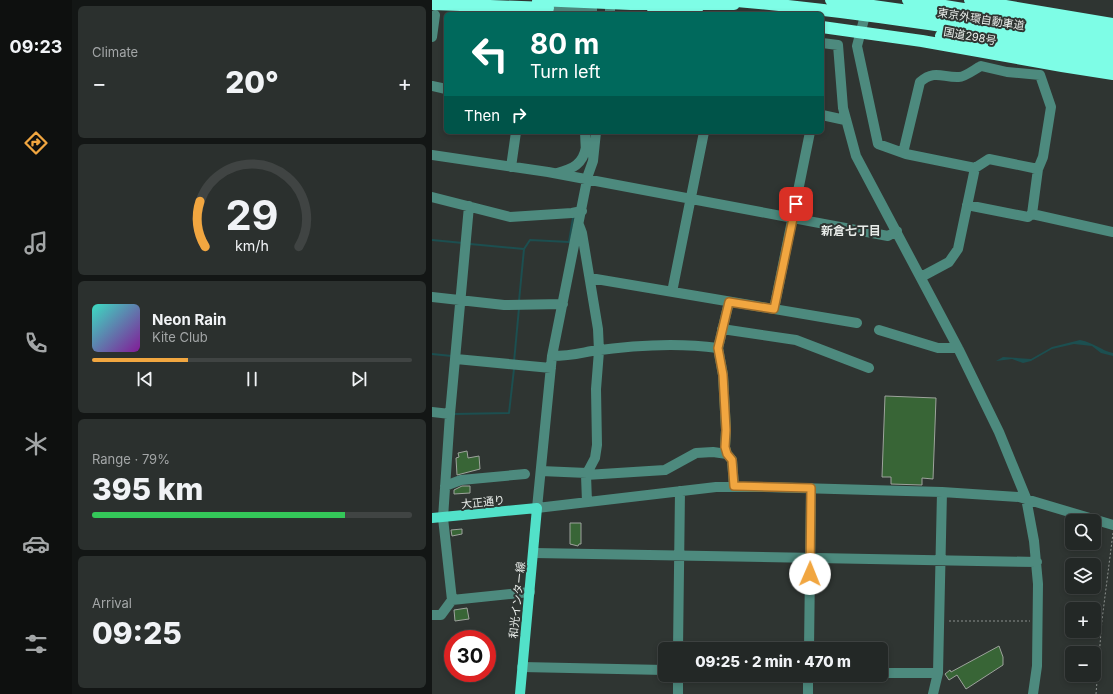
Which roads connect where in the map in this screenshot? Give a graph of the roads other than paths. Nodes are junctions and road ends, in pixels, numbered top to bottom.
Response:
1 (538, 0) edge
2 (667, 0) edge
3 (726, 0) edge
4 (831, 0) edge
5 (868, 0) edge
6 (908, 0) edge
7 (970, 0) edge
8 (775, 4) junction
9 (592, 8) edge
10 (610, 8) edge
11 (554, 9) junction
12 (433, 12) edge
13 (538, 12) edge
14 (669, 12) edge
15 (694, 12) edge
16 (444, 15) edge
17 (824, 22) edge
18 (1113, 24) edge
19 (824, 27) edge
20 (1113, 33) edge
21 (432, 37) edge
22 (1113, 43) edge
23 (824, 44) edge
24 (1113, 54) edge
25 (1113, 65) edge
26 (1113, 74) edge
27 (432, 86) edge
28 (444, 89) edge
29 (824, 115) edge
30 (845, 120) junction
31 (516, 134) edge
32 (586, 134) edge
33 (596, 134) edge
34 (704, 134) edge
35 (810, 134) edge
36 (586, 147) junction
37 (903, 153) junction
38 (432, 155) edge
39 (511, 166) junction
40 (974, 168) junction
41 (1038, 170) junction
42 (555, 174) junction
43 (588, 177) junction
44 (432, 197) edge
45 (690, 198) junction
46 (967, 205) junction
47 (469, 206) junction
48 (582, 211) junction
49 (1032, 214) junction
50 (793, 218) junction
51 (579, 225) junction
52 (896, 231) junction
53 (1113, 232) edge
54 (921, 277) junction
55 (590, 278) junction
56 (672, 292) junction
57 (432, 297) edge
58 (460, 300) junction
59 (729, 302) junction
60 (563, 304) junction
61 (774, 309) junction
62 (857, 323) dead end
63 (722, 329) junction
64 (879, 330) dead end
65 (718, 348) junction
66 (958, 348) junction
67 (599, 350) junction
68 (552, 356) junction
69 (456, 359) junction
70 (551, 368) junction
71 (869, 368) dead end
72 (432, 412) edge
73 (450, 414) junction
74 (727, 454) junction
75 (541, 471) junction
76 (525, 474) dead end
77 (586, 474) junction
78 (445, 486) junction
79 (734, 486) junction
80 (811, 488) junction
81 (680, 491) junction
82 (942, 492) junction
83 (1026, 498) junction
84 (587, 502) junction
85 (537, 508) junction
86 (432, 518) edge
87 (443, 518) junction
88 (1113, 525) edge
89 (534, 554) junction
90 (680, 557) junction
91 (810, 559) junction
92 (940, 561) junction
93 (1037, 562) junction
94 (530, 592) junction
95 (452, 600) junction
96 (432, 615) edge
97 (678, 642) edge
98 (809, 642) edge
99 (522, 667) junction
100 (658, 670) edge
101 (888, 673) edge
102 (938, 673) junction
103 (678, 682) edge
104 (808, 682) edge
105 (520, 694) edge
106 (678, 694) edge
107 (808, 694) edge
108 (933, 694) edge
109 (1033, 694) edge

1 - 8 highway
2 - 15 highway
3 - 8 highway, 東京外環自動車道
4 - 22 highway, 東京外環自動車道
5 - 37 street
6 - 20 highway
7 - 18 highway
8 - 24 highway, 東京外環自動車道
9 - 10 highway
9 - 11 street
10 - 14 highway
11 - 12 highway
11 - 13 street
12 - 16 street
12 - 21 street
17 - 25 highway
19 - 26 highway, 国道298号
23 - 30 street
27 - 28 street
29 - 30 street
30 - 52 street
31 - 39 street
32 - 36 street
33 - 43 street
34 - 45 street
35 - 50 street
36 - 42 street
36 - 43 street
37 - 40 street
37 - 41 street
38 - 39 street
39 - 42 street
40 - 41 street
40 - 46 street
41 - 49 street
42 - 43 street
43 - 45 street
43 - 48 street
44 - 47 street
45 - 50 street
45 - 56 street
46 - 49 street
46 - 54 street
47 - 48 street
47 - 58 street
48 - 51 street
49 - 53 street
50 - 52 street
50 - 61 street
51 - 55 street
51 - 60 street
52 - 54 street
54 - 66 street
55 - 56 street
55 - 67 street
56 - 59 street
57 - 58 street
58 - 60 street
58 - 69 street
59 - 61 street
59 - 63 street
60 - 68 street
61 - 62 street
63 - 65 street
63 - 71 street
64 - 66 street
65 - 67 street
65 - 74 street
66 - 83 street
67 - 68 street
67 - 77 street
68 - 70 street
69 - 70 street
69 - 73 street
70 - 75 street
72 - 73 street
73 - 78 street
74 - 77 street
74 - 79 street
75 - 77 street
75 - 85 street
76 - 78 street
77 - 84 street
78 - 87 street
79 - 80 street
79 - 81 street
80 - 82 street
80 - 91 street
81 - 84 street
81 - 90 street
82 - 83 street
82 - 92 street
83 - 88 street
83 - 93 street
84 - 85 street
85 - 87 main road, 大正通り
85 - 89 main road, 和光インター線
86 - 87 main road, 大正通り
87 - 95 street
89 - 90 street
89 - 94 main road, 和光インター線
90 - 91 street
90 - 97 street
91 - 92 street
91 - 98 street
92 - 93 street
92 - 102 street
93 - 109 street
94 - 95 street
94 - 99 main road, 和光インター線
95 - 96 street
99 - 100 street
99 - 105 main road, 和光インター線
101 - 102 street
102 - 108 street
103 - 106 street
104 - 107 street

